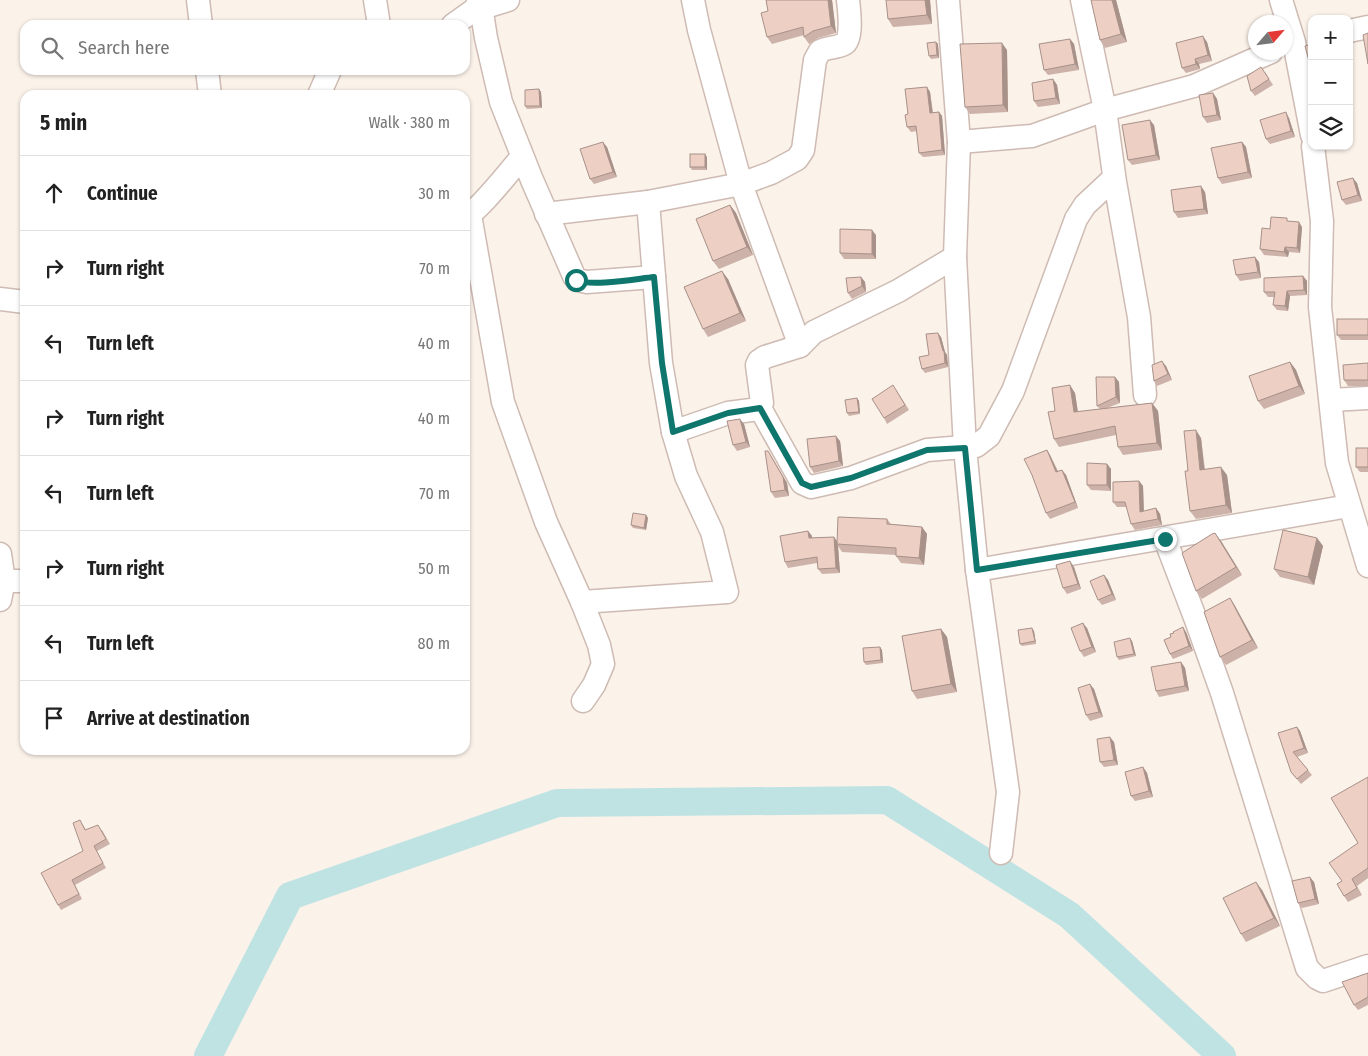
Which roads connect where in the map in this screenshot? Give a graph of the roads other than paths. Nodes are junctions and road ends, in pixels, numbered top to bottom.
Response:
1 (198, 0) edge
2 (376, 0) edge
3 (508, 0) edge
4 (693, 0) edge
5 (848, 0) edge
6 (948, 0) edge
7 (1082, 0) edge
8 (1282, 0) edge
9 (481, 3) edge
10 (200, 20) edge
11 (378, 20) edge
12 (459, 20) edge
13 (1368, 27) edge
14 (1353, 30) edge
15 (1297, 42) edge
16 (1254, 60) edge
17 (207, 75) edge
18 (328, 75) edge
19 (209, 90) edge
20 (321, 90) edge
21 (1105, 110) junction
22 (1308, 110) edge
23 (959, 142) junction
24 (1313, 150) edge
25 (522, 157) junction
26 (1114, 178) junction
27 (741, 184) junction
28 (648, 202) junction
29 (470, 214) edge
30 (546, 214) junction
31 (470, 227) edge
32 (955, 257) junction
33 (654, 277) junction
34 (0, 299) edge
35 (20, 301) edge
36 (800, 346) junction
37 (1145, 395) dead end
38 (1368, 398) edge
39 (1331, 400) junction
40 (760, 408) junction
41 (673, 432) junction
42 (965, 448) junction
43 (1349, 506) junction
44 (1165, 539) junction
45 (0, 554) edge
46 (1368, 566) edge
47 (977, 570) junction
48 (10, 587) edge
49 (582, 602) junction
50 (583, 702) dead end
51 (1001, 853) dead end
52 (1368, 966) edge

1 - 10 street
2 - 11 street
3 - 9 street
4 - 27 street
5 - 27 street
6 - 23 street
7 - 21 street
8 - 15 street
9 - 12 street
9 - 25 street
13 - 14 street
15 - 22 street
16 - 21 street
17 - 19 street
18 - 20 street
21 - 23 street
21 - 26 street
23 - 32 street
24 - 39 street
25 - 29 street
25 - 30 street
26 - 37 street
26 - 42 street
27 - 28 street
27 - 36 street
28 - 30 street
28 - 33 street
30 - 33 street
31 - 49 street
32 - 36 street
32 - 42 street
33 - 41 street
34 - 35 street
36 - 40 street
38 - 39 street
39 - 43 street
40 - 41 street
40 - 42 street
41 - 49 street
42 - 47 street
43 - 44 street
43 - 46 street
44 - 47 street
44 - 52 street
45 - 48 street
47 - 51 street
49 - 50 street

